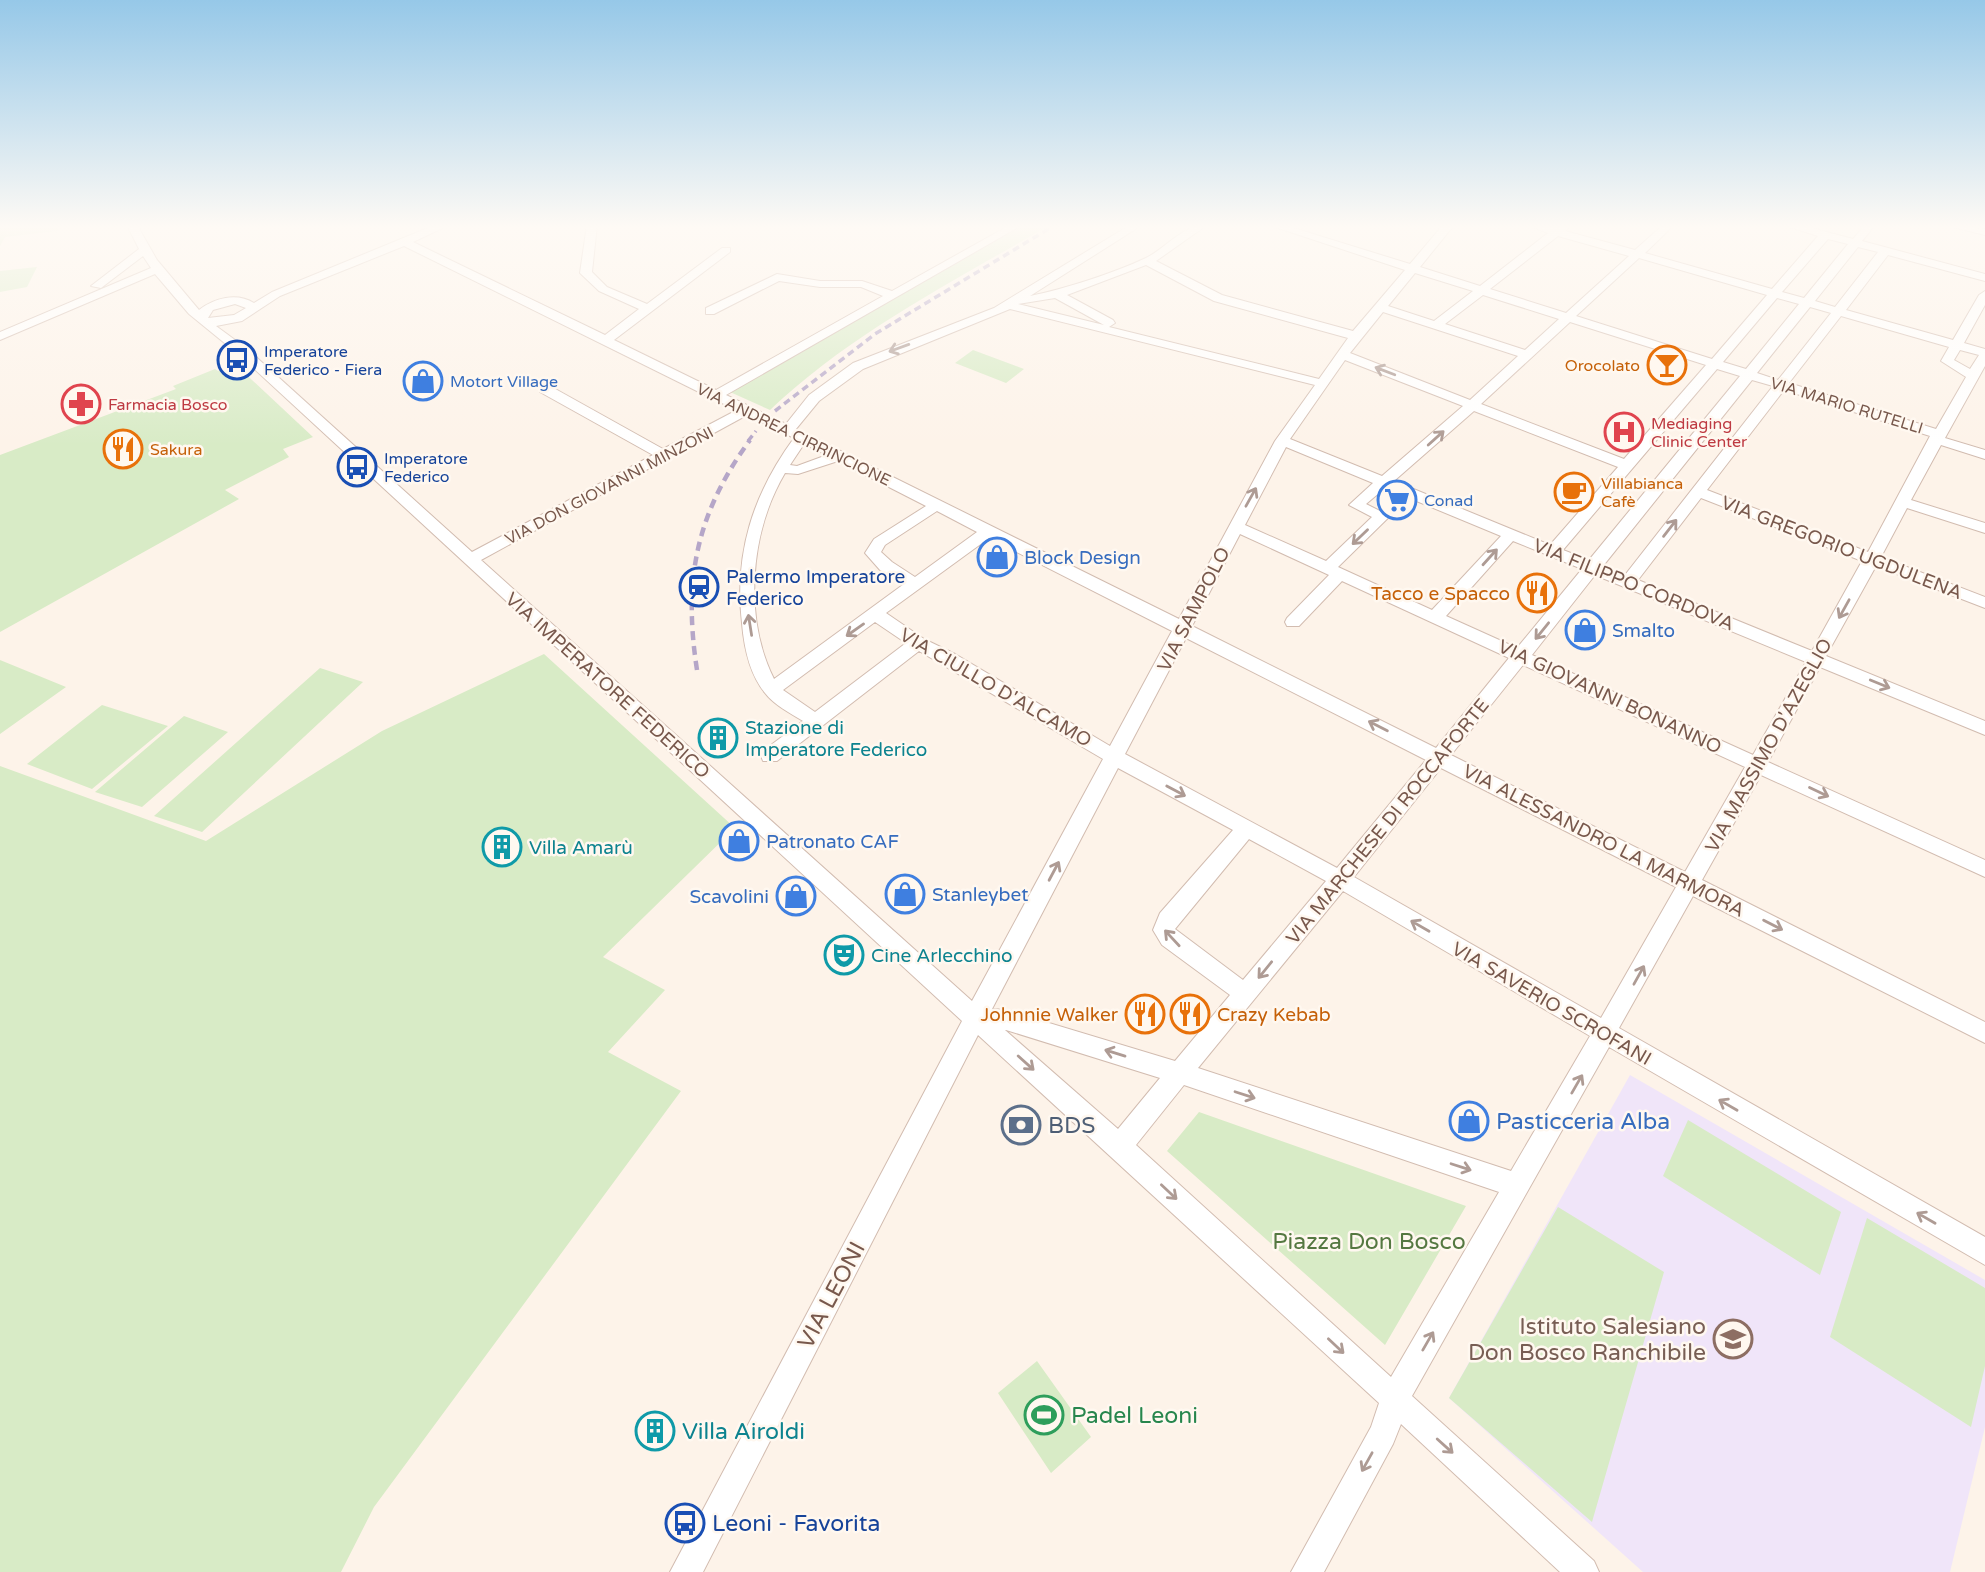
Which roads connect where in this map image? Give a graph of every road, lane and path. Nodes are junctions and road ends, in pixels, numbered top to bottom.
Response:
1 (80, 298) edge
2 (86, 298) edge
3 (90, 298) edge
4 (184, 298) edge
5 (201, 298) edge
6 (275, 298) edge
7 (521, 298) edge
8 (624, 298) edge
9 (662, 298) edge
10 (735, 298) edge
11 (887, 298) edge
12 (1025, 298) edge
13 (1041, 298) edge
14 (1065, 298) edge
15 (1219, 298) edge
16 (1387, 298) edge
17 (1469, 298) edge
18 (1506, 298) edge
19 (1589, 298) edge
20 (1771, 298) edge
21 (1794, 298) edge
22 (1814, 298) edge
23 (1846, 298) edge
24 (1983, 298) edge
25 (231, 301) junction
26 (74, 303) junction
27 (1810, 303) junction
28 (1013, 306) junction
29 (1380, 307) junction
30 (648, 309) junction
31 (710, 311) dead end
32 (1836, 311) junction
33 (1568, 318) junction
34 (204, 319) junction
35 (1437, 324) junction
36 (243, 327) junction
37 (0, 336) edge
38 (1131, 336) junction
39 (1356, 336) junction
40 (606, 340) junction
41 (1955, 345) junction
42 (1985, 354) edge
43 (1343, 355) junction
44 (1527, 355) junction
45 (1714, 364) junction
46 (1752, 376) junction
47 (1973, 376) junction
48 (1321, 383) junction
49 (1780, 384) junction
50 (545, 389) dead end
51 (716, 394) junction
52 (1472, 405) junction
53 (747, 410) junction
54 (795, 433) junction
55 (1938, 435) junction
56 (1282, 440) junction
57 (1985, 444) edge
58 (1985, 455) edge
59 (663, 456) junction
60 (839, 456) junction
61 (1626, 465) junction
62 (780, 468) junction
63 (1384, 482) junction
64 (1698, 492) junction
65 (1902, 502) junction
66 (937, 505) junction
67 (1235, 526) junction
68 (1985, 528) edge
69 (988, 531) junction
70 (1511, 534) junction
71 (1553, 551) junction
72 (470, 559) junction
73 (1871, 559) junction
74 (1597, 569) junction
75 (1335, 570) junction
76 (1628, 582) junction
77 (917, 585) junction
78 (1985, 603) edge
79 (877, 615) junction
80 (1436, 616) junction
81 (1293, 622) dead end
82 (1184, 629) junction
83 (918, 643) junction
84 (1522, 656) junction
85 (1817, 659) junction
86 (772, 689) junction
87 (817, 722) junction
88 (1985, 728) edge
89 (770, 756) dead end
90 (1439, 757) junction
91 (1116, 758) junction
92 (1757, 764) junction
93 (1246, 829) junction
94 (1985, 869) edge
95 (1339, 879) junction
96 (1691, 883) junction
97 (1245, 994) junction
98 (975, 1018) junction
99 (1985, 1033) edge
100 (1606, 1034) junction
101 (1180, 1073) junction
102 (1119, 1146) junction
103 (1518, 1186) junction
104 (1985, 1252) edge
105 (1394, 1400) junction
106 (686, 1572) edge
107 (1307, 1572) edge
108 (1583, 1572) edge

1 - 26 street
2 - 26 street
3 - 26 street
4 - 34 street, VIA IMPERATORE FEDERICO
5 - 25 street
6 - 36 street
7 - 40 street, VIA ANDREA CIRRINCIONE
8 - 30 street
9 - 30 street
10 - 31 street
11 - 51 street
12 - 28 street
13 - 28 street
14 - 38 street
15 - 39 street
16 - 29 street, VIA SAMPOLO
17 - 35 street
18 - 33 street, VIA MARIO RUTELLI
19 - 33 street
20 - 45 street
21 - 27 street
22 - 27 street, VIA MARCHESE DI ROCCAFORTE
23 - 32 street
24 - 41 street
25 - 34 street
25 - 36 street
26 - 37 street
27 - 32 street
27 - 46 street, VIA MARCHESE DI ROCCAFORTE
28 - 38 street
28 -> 54 street
29 - 35 street
29 - 39 street, VIA SAMPOLO
30 - 40 street
32 - 41 street
32 - 49 street
33 - 44 street
33 - 45 street, VIA MARIO RUTELLI
34 - 36 street, VIA IMPERATORE FEDERICO
34 - 36 street
35 - 44 street
36 - 72 street, VIA IMPERATORE FEDERICO
38 - 48 street
39 - 43 street, VIA SAMPOLO
40 - 51 street, VIA ANDREA CIRRINCIONE
41 - 42 street
41 - 47 street
42 - 47 street, VIA MASSIMO D'AZEGLIO
43 - 48 street, VIA SAMPOLO
52 -> 43 street
44 - 52 street
45 - 46 street, VIA MARIO RUTELLI
45 - 61 street
46 - 49 street, VIA MARIO RUTELLI
46 - 74 street, VIA MARCHESE DI ROCCAFORTE
47 - 55 street, VIA MASSIMO D'AZEGLIO
48 - 56 street, VIA SAMPOLO
49 - 55 street, VIA MARIO RUTELLI
49 - 64 street
50 - 59 street
51 - 53 street, VIA ANDREA CIRRINCIONE
52 - 61 street
63 -> 52 street
53 - 54 street, VIA ANDREA CIRRINCIONE
53 - 59 street, VIA DON GIOVANNI MINZONI
54 - 60 street, VIA ANDREA CIRRINCIONE
54 - 62 street
55 - 57 street
55 - 58 street
55 - 65 street, VIA MASSIMO D'AZEGLIO
56 - 63 street, VIA FILIPPO CORDOVA
67 -> 56 street, VIA SAMPOLO
59 - 72 street, VIA DON GIOVANNI MINZONI
60 - 62 street
60 - 66 street, VIA ANDREA CIRRINCIONE
61 - 71 street
86 -> 62 street
63 - 70 street, VIA FILIPPO CORDOVA
63 -> 75 street
64 - 73 street, VIA GREGORIO UGDULENA
76 -> 64 street
65 - 68 street
65 - 73 street, VIA MASSIMO D'AZEGLIO
66 - 69 street, VIA ANDREA CIRRINCIONE
66 - 77 street
67 - 75 street, VIA GIOVANNI BONANNO
67 - 82 street, VIA SAMPOLO
69 - 77 street
69 - 82 street, VIA ANDREA CIRRINCIONE
70 - 71 street, VIA FILIPPO CORDOVA
80 -> 70 street
71 - 74 street, VIA FILIPPO CORDOVA
72 - 98 street, VIA IMPERATORE FEDERICO
73 - 78 street, VIA GREGORIO UGDULENA
73 -> 85 street, VIA MASSIMO D'AZEGLIO
74 - 76 street, VIA FILIPPO CORDOVA
74 -> 84 street, VIA MARCHESE DI ROCCAFORTE
75 - 80 street, VIA GIOVANNI BONANNO
75 - 81 street
76 - 85 street, VIA FILIPPO CORDOVA
77 - 79 street
79 - 83 street, VIA CIULLO D'ALCAMO
79 -> 86 street
80 - 84 street, VIA GIOVANNI BONANNO
90 -> 82 street, VIA ALESSANDRO LA MARMORA
82 - 91 street, VIA SAMPOLO
83 - 87 street
83 - 91 street, VIA CIULLO D'ALCAMO
84 - 90 street, VIA MARCHESE DI ROCCAFORTE
84 - 92 street, VIA GIOVANNI BONANNO
85 -> 88 street, VIA FILIPPO CORDOVA
85 - 92 street, VIA MASSIMO D'AZEGLIO
86 - 87 street
87 - 89 street
90 - 95 street, VIA MARCHESE DI ROCCAFORTE
90 - 96 street, VIA ALESSANDRO LA MARMORA
91 -> 93 street, VIA SAVERIO SCROFANI
98 -> 91 street, VIA SAMPOLO
92 -> 94 street, VIA GIOVANNI BONANNO
92 - 96 street, VIA MASSIMO D'AZEGLIO
93 - 95 street, VIA SAVERIO SCROFANI
97 -> 93 street
95 -> 97 street, VIA MARCHESE DI ROCCAFORTE
100 -> 95 street, VIA SAVERIO SCROFANI
96 -> 99 street, VIA ALESSANDRO LA MARMORA
100 -> 96 street, VIA MASSIMO D'AZEGLIO
97 - 101 street, VIA MARCHESE DI ROCCAFORTE
101 -> 98 street
98 -> 102 street
98 - 106 street, VIA LEONI
103 -> 100 street, VIA MASSIMO D'AZEGLIO
104 -> 100 street, VIA SAVERIO SCROFANI
101 - 102 street
101 -> 103 street
102 -> 105 street
105 -> 103 street
105 -> 107 street
105 -> 108 street

